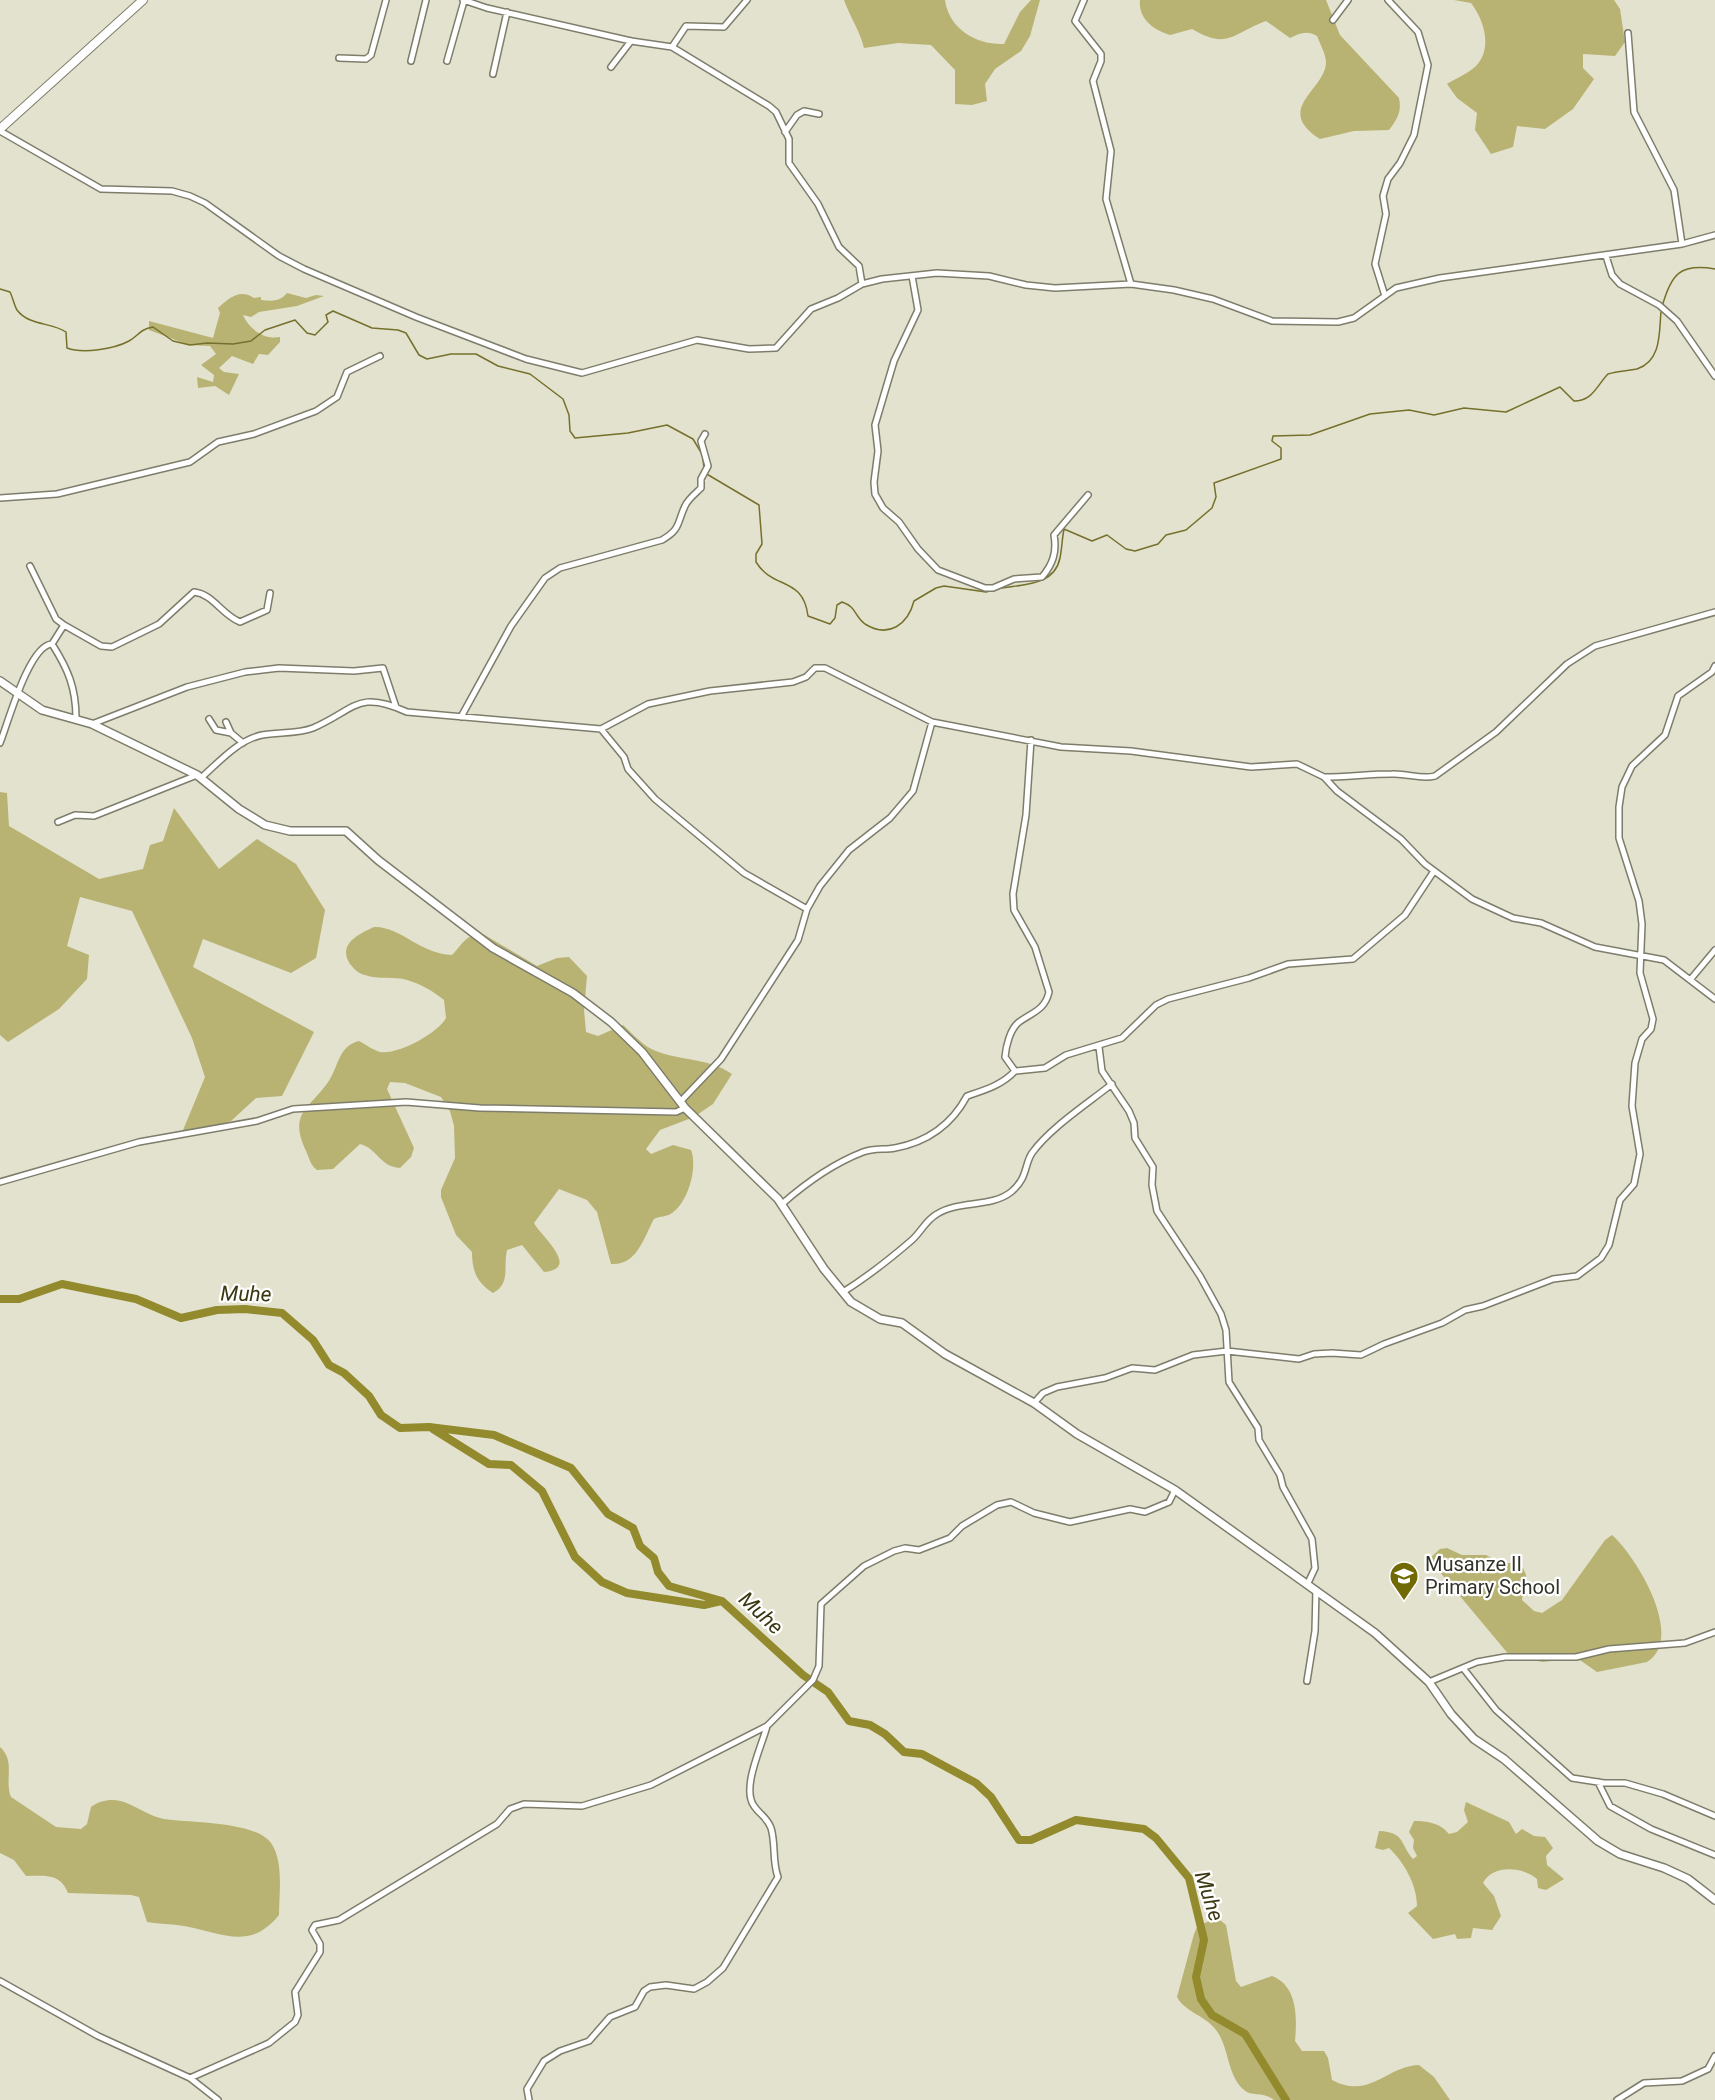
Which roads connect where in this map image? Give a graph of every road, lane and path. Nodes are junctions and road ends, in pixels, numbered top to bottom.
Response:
1 (143, 0) edge
2 (386, 0) edge
3 (426, 0) edge
4 (464, 0) edge
5 (747, 0) edge
6 (1084, 0) edge
7 (1348, 0) edge
8 (1388, 0) edge
9 (507, 12) junction
10 (1333, 20) dead end
11 (1628, 33) dead end
12 (631, 41) junction
13 (672, 47) junction
14 (339, 58) dead end
15 (411, 61) dead end
16 (447, 61) dead end
17 (611, 67) dead end
18 (493, 74) dead end
19 (819, 114) dead end
20 (0, 130) edge
21 (785, 132) junction
22 (1715, 235) edge
23 (1682, 244) junction
24 (1606, 256) junction
25 (912, 276) junction
26 (862, 284) junction
27 (1131, 284) junction
28 (1384, 296) junction
29 (402, 310) junction
30 (396, 316) dead end
31 (380, 356) dead end
32 (1715, 376) edge
33 (705, 434) dead end
34 (1088, 495) dead end
35 (0, 498) edge
36 (30, 566) dead end
37 (270, 593) dead end
38 (1715, 612) edge
39 (64, 625) junction
40 (52, 644) junction
41 (1715, 666) edge
42 (0, 681) edge
43 (18, 695) junction
44 (396, 707) junction
45 (76, 717) junction
46 (461, 717) junction
47 (209, 719) dead end
48 (226, 722) dead end
49 (932, 722) junction
50 (92, 724) junction
51 (601, 729) junction
52 (231, 733) junction
53 (1031, 740) junction
54 (0, 743) edge
55 (243, 743) junction
56 (199, 776) junction
57 (1324, 777) junction
58 (58, 822) dead end
59 (1434, 871) junction
60 (807, 909) junction
61 (1715, 950) edge
62 (1641, 955) junction
63 (1690, 980) junction
64 (1715, 999) edge
65 (1099, 1047) junction
66 (1015, 1071) junction
67 (1112, 1084) junction
68 (680, 1102) junction
69 (685, 1108) junction
70 (0, 1182) edge
71 (782, 1204) junction
72 (843, 1292) junction
73 (1227, 1351) junction
74 (1034, 1402) junction
75 (1175, 1490) junction
76 (1308, 1583) junction
77 (1316, 1590) junction
78 (1715, 1632) edge
79 (1463, 1668) junction
80 (1307, 1682) dead end
81 (1429, 1682) junction
82 (766, 1726) junction
83 (1598, 1782) junction
84 (1715, 1816) edge
85 (1715, 1855) edge
86 (1715, 1900) edge
87 (0, 1981) edge
88 (1715, 2056) edge
89 (189, 2079) junction
90 (218, 2100) edge
91 (529, 2100) edge
92 (1617, 2100) edge

1 - 20 highway
2 - 14 street
3 - 15 street
4 - 9 street
4 - 16 street
5 - 13 street
6 - 27 street
7 - 10 street
8 - 28 street
9 - 12 street
9 - 18 street
11 - 23 street
12 - 13 street
12 - 17 street
13 - 21 street
19 - 21 street
20 - 29 street
21 - 26 street
22 - 23 street
23 - 24 street
24 - 28 street
24 - 32 street
25 - 26 street
25 - 27 street
25 - 34 street
26 - 29 street
27 - 28 street
29 - 30 street
31 - 35 street
33 - 46 street
36 - 39 street
37 - 39 street
38 - 57 street
39 - 40 street
40 - 43 street
40 - 45 street
41 - 62 street
42 - 43 main road
43 - 45 main road
43 - 54 street
44 - 46 street
44 - 50 street
44 - 55 street
45 - 50 main road
46 - 51 street
47 - 52 street
48 - 52 street
49 - 51 street
49 - 53 street
49 - 60 street
50 - 56 main road
51 - 60 street
52 - 55 street
53 - 57 street
53 - 66 street
55 - 56 street
56 - 58 street
56 - 68 main road
57 - 59 street
59 - 62 street
59 - 65 street
60 - 68 street
61 - 63 street
62 - 63 street
62 - 73 street
63 - 64 street
65 - 66 street
65 - 67 street
66 - 71 street
67 - 72 street
67 - 73 street
68 - 69 main road
69 - 70 street
69 - 71 main road
71 - 72 main road
72 - 74 main road
73 - 74 street
73 - 76 street
74 - 75 main road
75 - 76 main road
75 - 82 street
76 - 77 main road
77 - 80 street
77 - 81 main road
78 - 79 street
79 - 81 street
79 - 83 street
81 - 86 main road
82 - 89 street
82 - 91 street
83 - 84 street
83 - 85 street
87 - 89 street
88 - 92 street
89 - 90 street

